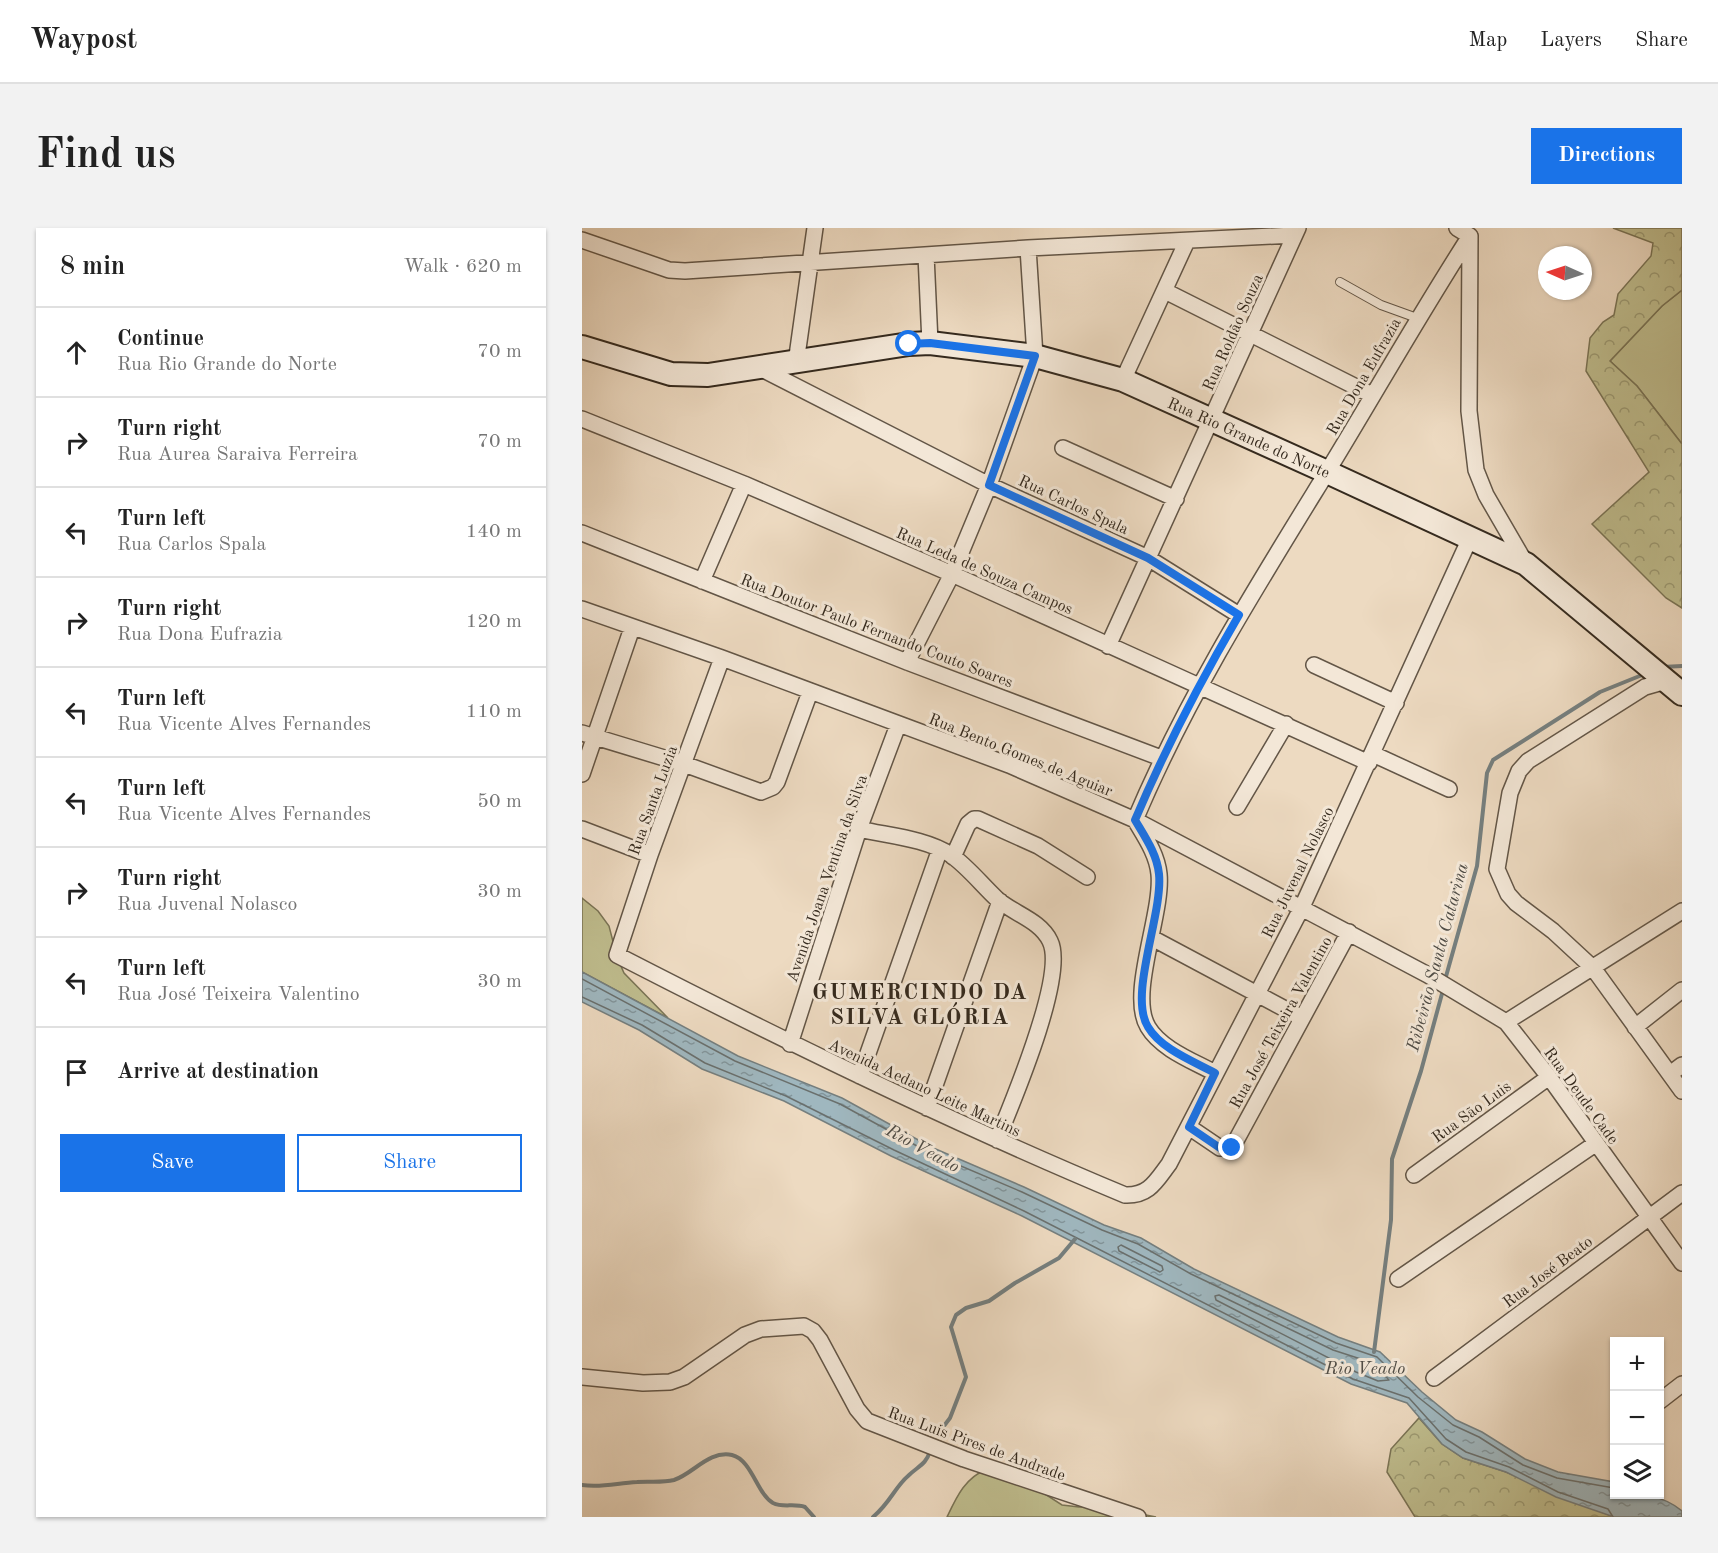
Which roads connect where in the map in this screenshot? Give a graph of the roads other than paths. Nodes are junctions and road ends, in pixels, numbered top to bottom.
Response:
1 (815, 228) edge
2 (1296, 231) edge
3 (1466, 231) edge
4 (582, 240) edge
5 (1187, 242) junction
6 (1028, 248) junction
7 (926, 255) junction
8 (810, 262) junction
9 (1340, 282) dead end
10 (1165, 291) junction
11 (1417, 318) junction
12 (1251, 333) junction
13 (930, 343) junction
14 (582, 347) edge
15 (1035, 356) junction
16 (796, 363) junction
17 (760, 368) junction
18 (1123, 380) junction
19 (1372, 395) junction
20 (582, 419) edge
21 (1212, 421) junction
22 (1063, 447) dead end
23 (1327, 472) junction
24 (744, 484) junction
25 (989, 485) junction
26 (1176, 499) junction
27 (582, 533) edge
28 (1470, 538) junction
29 (1148, 558) junction
30 (1527, 564) junction
31 (952, 573) junction
32 (702, 581) junction
33 (582, 609) edge
34 (1239, 615) junction
35 (632, 628) junction
36 (1108, 646) junction
37 (722, 658) junction
38 (907, 662) junction
39 (1314, 665) dead end
40 (1198, 685) junction
41 (1674, 687) edge
42 (810, 692) junction
43 (1396, 703) junction
44 (1286, 724) junction
45 (898, 725) junction
46 (589, 735) edge
47 (1161, 758) junction
48 (1371, 759) junction
49 (684, 764) junction
50 (582, 774) edge
51 (1449, 789) dead end
52 (1237, 807) dead end
53 (1135, 820) junction
54 (582, 829) edge
55 (860, 829) junction
56 (947, 853) junction
57 (650, 855) junction
58 (1087, 877) dead end
59 (1000, 902) junction
60 (1302, 907) junction
61 (1682, 911) edge
62 (1349, 932) junction
63 (1152, 938) junction
64 (617, 955) joint
65 (1593, 968) junction
66 (1428, 975) joint
67 (1682, 990) edge
68 (1257, 993) junction
69 (1302, 1018) junction
70 (1506, 1022) junction
71 (1635, 1027) junction
72 (790, 1044) junction
73 (1676, 1070) edge
74 (1215, 1073) junction
75 (860, 1077) junction
76 (1549, 1077) junction
77 (1682, 1091) edge
78 (927, 1108) junction
79 (1189, 1127) junction
80 (997, 1140) junction
81 (1595, 1144) junction
82 (1414, 1175) dead end
83 (1682, 1193) edge
84 (1125, 1195) joint
85 (1649, 1217) junction
86 (1682, 1263) edge
87 (1398, 1278) dead end
88 (582, 1377) edge
89 (1434, 1378) dead end
90 (1682, 1384) edge
91 (1664, 1397) edge
92 (1138, 1517) edge

1 - 8 street
2 - 5 street
2 - 12 street, Rua Roldão Souza
3 - 11 street, Rua Dona Eufrazia
3 - 30 street
4 - 8 street
5 - 6 street
5 - 10 street
6 - 7 street
6 - 15 street
7 - 8 street
7 - 13 street
8 - 16 street
9 - 11 lane
10 - 12 street
10 - 18 street
11 - 19 street, Rua Dona Eufrazia
12 - 19 street
12 - 21 street, Rua Roldão Souza
13 - 15 main road, Rua Rio Grande do Norte
13 - 16 main road, Rua Rio Grande do Norte
14 - 17 main road, Rua Rio Grande do Norte
15 - 18 main road, Rua Rio Grande do Norte
15 - 25 street
16 - 17 main road, Rua Rio Grande do Norte
17 - 25 street, Rua Carlos Spala
18 - 21 main road, Rua Rio Grande do Norte
19 - 23 street, Rua Dona Eufrazia
20 - 24 street, Rua Leda de Souza Campos
21 - 23 main road, Rua Rio Grande do Norte
21 - 26 street, Rua Roldão Souza
22 - 26 street
23 - 28 main road, Rua Rio Grande do Norte
23 - 34 street, Rua Dona Eufrazia
24 - 31 street, Rua Leda de Souza Campos
24 - 32 street
25 - 29 street, Rua Carlos Spala
25 - 31 street
26 - 29 street, Rua Roldão Souza
27 - 32 street, Rua Doutor Paulo Fernando Couto Soares
28 - 30 main road, Rua Rio Grande do Norte
28 - 43 street, Rua Juvenal Nolasco
29 - 34 street, Rua Carlos Spala
29 - 36 street, Rua Roldão Souza
30 - 41 main road, Rua Rio Grande do Norte
31 - 36 street, Rua Leda de Souza Campos
31 - 38 street
32 - 38 street, Rua Doutor Paulo Fernando Couto Soares
33 - 35 street, Rua Bento Gomes de Aguiar
34 - 40 street, Rua Dona Eufrazia
35 - 37 street, Rua Bento Gomes de Aguiar
35 - 46 street
36 - 40 street, Rua Leda de Souza Campos
37 - 42 street, Rua Bento Gomes de Aguiar
37 - 49 street, Rua Santa Luzia
38 - 47 street, Rua Doutor Paulo Fernando Couto Soares
39 - 43 street
40 - 44 street, Rua Leda de Souza Campos
40 - 47 street, Rua Dona Eufrazia
41 - 65 street
42 - 45 street, Rua Bento Gomes de Aguiar
42 - 49 street
43 - 48 street, Rua Juvenal Nolasco
44 - 48 street, Rua Leda de Souza Campos
44 - 52 street
45 - 53 street, Rua Bento Gomes de Aguiar
45 - 55 street, Avenida Joana Ventina da Silva
46 - 49 street
46 - 50 street
47 - 53 street, Rua Dona Eufrazia
48 - 51 street, Rua Leda de Souza Campos
48 - 60 street, Rua Juvenal Nolasco
49 - 57 street, Rua Santa Luzia
53 - 60 street, Rua Bento Gomes de Aguiar
53 - 63 street
54 - 57 street
55 - 56 street
55 - 72 street, Avenida Joana Ventina da Silva
56 - 58 street
56 - 59 street
56 - 75 street
57 - 64 street, Rua Santa Luzia
59 - 78 street
59 - 80 street
60 - 62 street, Rua Bento Gomes de Aguiar
60 - 68 street, Rua Juvenal Nolasco
61 - 65 street
62 - 66 street, Rua Bento Gomes de Aguiar
62 - 69 street, Rua José Teixeira Valentino
63 - 68 street
63 - 74 street
64 - 72 street, Avenida Aedano Leite Martins
65 - 70 street
65 - 71 street
66 - 70 street, Rua Deude Cade
67 - 71 street
68 - 69 street
68 - 74 street, Rua Juvenal Nolasco
69 - 79 street, Rua José Teixeira Valentino
70 - 76 street, Rua Deude Cade
71 - 73 street
72 - 75 street, Avenida Aedano Leite Martins
73 - 77 street
74 - 79 street, Rua Juvenal Nolasco
75 - 78 street, Avenida Aedano Leite Martins
76 - 81 street, Rua Deude Cade
76 - 82 street, Rua São Luis
78 - 80 street, Avenida Aedano Leite Martins
79 - 84 street, Rua Juvenal Nolasco
80 - 84 street, Avenida Aedano Leite Martins
81 - 85 street, Rua Deude Cade
81 - 87 street
83 - 85 street, Rua José Beato
85 - 86 street, Rua Deude Cade
85 - 89 street, Rua José Beato
88 - 92 street, Rua Luis Pires de Andrade
90 - 91 street

